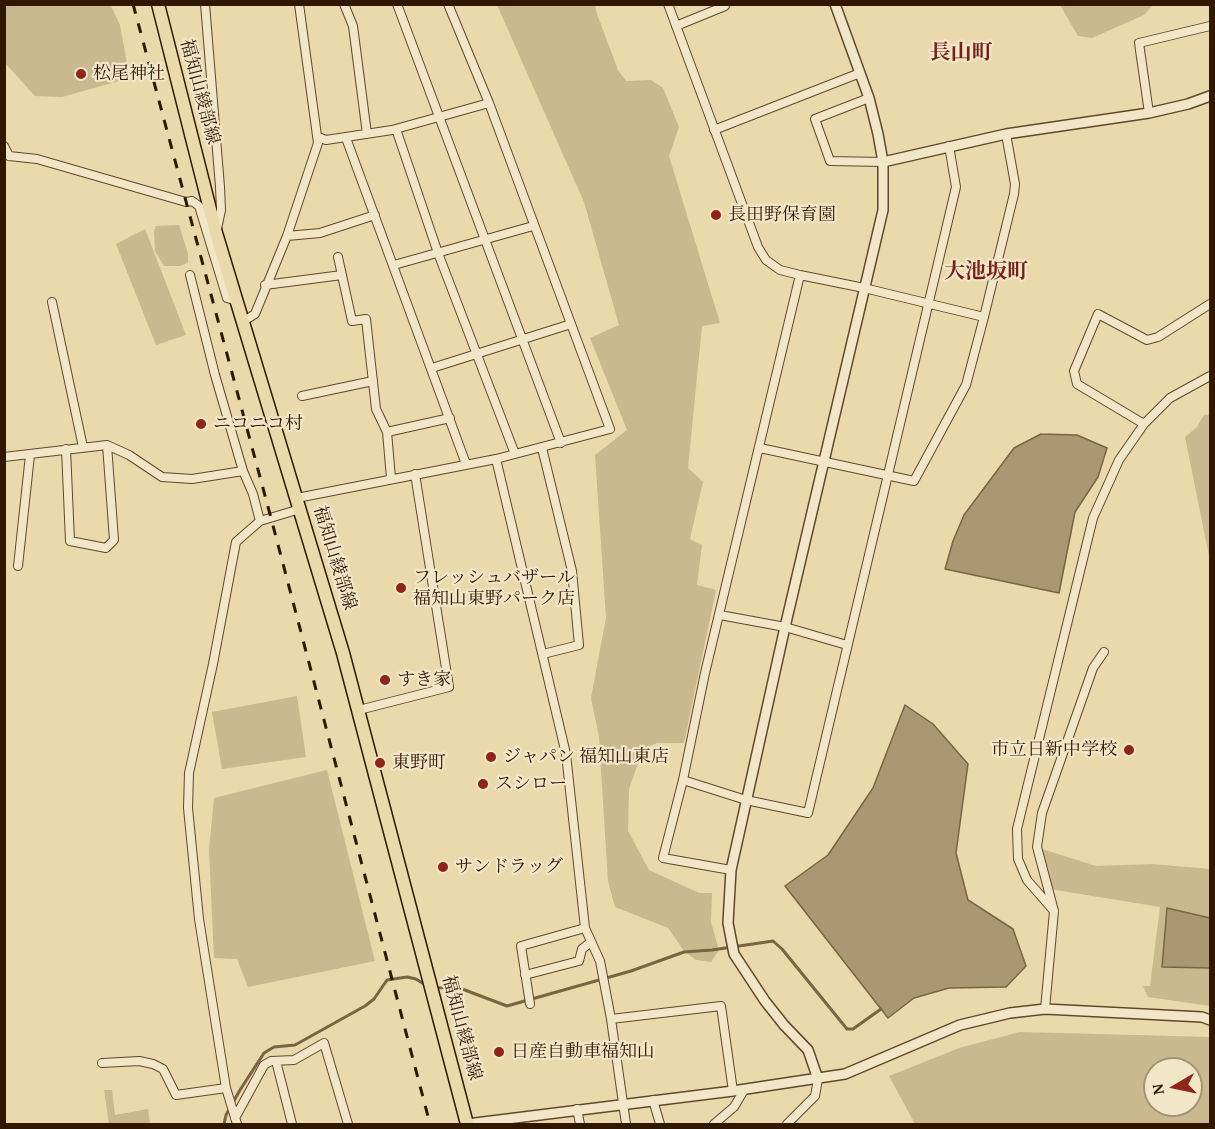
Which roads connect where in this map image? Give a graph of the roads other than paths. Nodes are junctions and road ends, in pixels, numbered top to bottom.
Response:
1 (158, 4) edge
2 (205, 4) edge
3 (299, 4) edge
4 (344, 4) edge
5 (397, 4) edge
6 (448, 4) edge
7 (668, 4) edge
8 (725, 4) edge
9 (835, 4) edge
10 (676, 26) junction
11 (1210, 26) edge
12 (860, 73) junction
13 (1210, 96) edge
14 (870, 98) junction
15 (489, 103) junction
16 (1149, 112) junction
17 (439, 117) junction
18 (396, 129) junction
19 (714, 130) junction
20 (367, 134) junction
21 (1006, 134) junction
22 (318, 137) junction
23 (346, 138) junction
24 (4, 146) edge
25 (949, 146) junction
26 (7, 158) edge
27 (883, 162) junction
28 (375, 216) junction
29 (533, 226) junction
30 (216, 233) junction
31 (286, 236) junction
32 (485, 239) junction
33 (438, 253) junction
34 (338, 257) dead end
35 (394, 265) junction
36 (190, 275) dead end
37 (342, 275) junction
38 (800, 275) junction
39 (265, 285) junction
40 (864, 288) junction
41 (238, 301) junction
42 (52, 302) dead end
43 (927, 304) junction
44 (1210, 304) edge
45 (984, 317) junction
46 (244, 321) junction
47 (571, 324) junction
48 (522, 339) junction
49 (475, 353) junction
50 (432, 368) junction
51 (1210, 376) edge
52 (373, 381) junction
53 (302, 396) dead end
54 (450, 418) junction
55 (1144, 424) junction
56 (387, 432) junction
57 (561, 443) junction
58 (107, 445) junction
59 (83, 447) junction
60 (542, 448) junction
61 (760, 448) junction
62 (66, 449) junction
63 (515, 454) junction
64 (30, 455) junction
65 (4, 457) edge
66 (496, 459) junction
67 (824, 461) junction
68 (466, 464) junction
69 (243, 471) junction
70 (415, 474) junction
71 (887, 476) junction
72 (391, 478) junction
73 (299, 504) junction
74 (260, 521) junction
75 (18, 566) dead end
76 (720, 615) junction
77 (785, 627) junction
78 (846, 645) junction
79 (1104, 652) dead end
80 (543, 654) junction
81 (359, 710) junction
82 (683, 780) junction
83 (746, 800) junction
84 (731, 870) junction
85 (1054, 911) junction
86 (585, 928) junction
87 (591, 942) junction
88 (525, 975) junction
89 (530, 1004) dead end
90 (1045, 1009) junction
91 (611, 1019) junction
92 (1210, 1020) edge
93 (276, 1061) junction
94 (102, 1063) dead end
95 (818, 1079) junction
96 (744, 1090) junction
97 (227, 1091) junction
98 (733, 1091) junction
99 (653, 1100) junction
100 (623, 1104) junction
101 (578, 1109) junction
102 (236, 1118) edge
103 (467, 1124) edge
104 (292, 1125) edge
105 (348, 1125) edge
106 (580, 1125) edge
107 (626, 1125) edge
108 (660, 1125) edge
109 (714, 1125) edge
110 (787, 1125) edge

1 - 30 main road, 福知山綾部線
2 - 30 street
3 - 22 street
4 - 20 street
5 - 17 street
6 - 15 street
7 - 10 street
8 - 10 street
9 - 12 street
10 - 19 street
11 - 16 street
12 - 14 street
12 - 19 street
13 - 16 street
14 - 27 street
14 - 27 street
15 - 17 street
15 - 29 street
16 - 21 street
17 - 18 street
17 - 32 street
18 - 20 street
18 - 33 street
19 - 38 street
20 - 23 street
21 - 25 street
21 - 45 street
22 - 23 street
22 - 31 street
23 - 28 street
24 - 26 street
25 - 27 street
25 - 43 street
26 - 41 street
27 - 40 street
28 - 31 street
28 - 35 street
29 - 32 street
29 - 47 street
30 - 41 main road, 福知山綾部線
31 - 39 street
32 - 33 street
32 - 48 street
33 - 35 street
33 - 49 street
34 - 37 street
35 - 50 street
36 - 69 street
37 - 39 street
37 - 52 street
38 - 40 street
38 - 61 street
39 - 46 street
40 - 43 street
40 - 67 street
41 - 46 main road, 福知山綾部線
42 - 59 street
43 - 45 street
43 - 71 street
44 - 55 street
45 - 71 street
46 - 73 main road, 福知山綾部線
47 - 48 street
47 - 57 street
48 - 49 street
48 - 57 street
49 - 50 street
49 - 63 street
50 - 54 street
51 - 55 street
52 - 53 street
52 - 56 street
54 - 56 street
54 - 68 street
55 - 85 street
56 - 72 street
57 - 60 street
58 - 59 street
58 - 62 street
58 - 69 street
59 - 62 street
60 - 63 street
60 - 80 street
61 - 67 street
61 - 76 street
62 - 64 street
63 - 66 street
64 - 65 street
64 - 75 street
66 - 68 street
66 - 80 street
67 - 71 street
67 - 77 street
68 - 70 street
69 - 74 street
70 - 72 street
70 - 81 street
71 - 78 street
72 - 73 street
73 - 74 street
73 - 81 main road, 福知山綾部線
74 - 97 street
76 - 77 street
76 - 82 street
77 - 78 street
77 - 83 street
78 - 83 street
79 - 85 street
80 - 86 street
81 - 103 main road, 福知山綾部線
82 - 83 street
82 - 84 street
83 - 84 street
84 - 95 street
85 - 90 street
86 - 87 street
86 - 88 street
87 - 88 street
87 - 91 street
88 - 89 street
90 - 92 street
90 - 95 street
91 - 98 street
91 - 100 street
93 - 102 street
93 - 104 street
93 - 105 street
94 - 97 street
95 - 96 street
95 - 110 street
96 - 98 street
96 - 109 street
97 - 102 street
98 - 99 street
99 - 100 street
99 - 108 street
100 - 101 street
100 - 107 street
101 - 103 street
101 - 106 street

